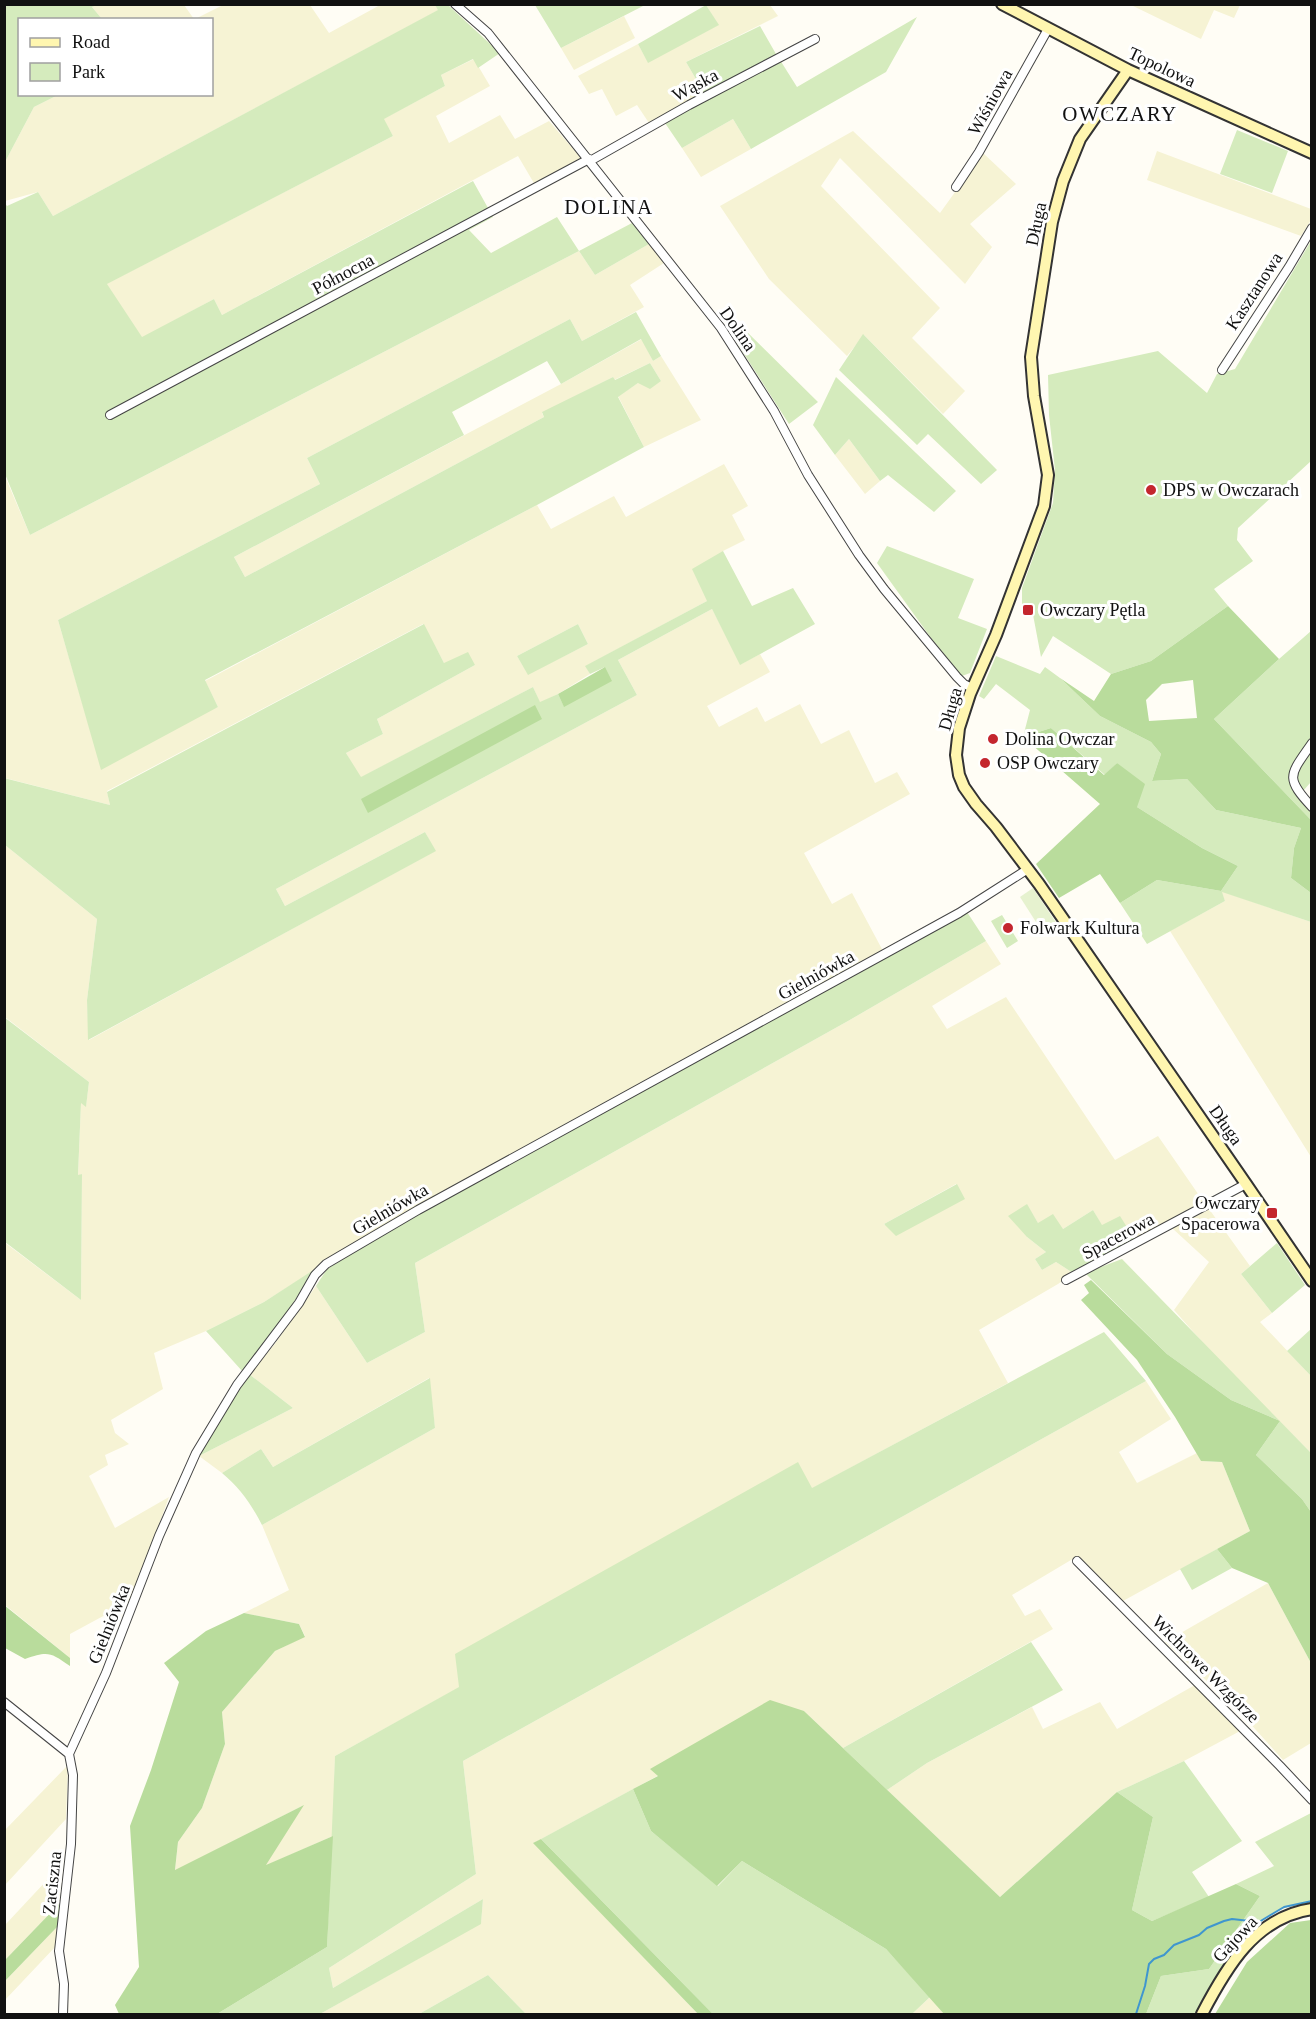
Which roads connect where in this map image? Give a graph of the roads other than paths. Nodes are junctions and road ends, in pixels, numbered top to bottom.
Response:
1 (455, 4) edge
2 (1002, 4) edge
3 (1048, 29) junction
4 (815, 39) dead end
5 (1128, 70) junction
6 (1311, 153) edge
7 (590, 160) junction
8 (956, 187) dead end
9 (1311, 228) edge
10 (1221, 370) dead end
11 (111, 415) dead end
12 (972, 688) junction
13 (1311, 743) edge
14 (1311, 807) edge
15 (1028, 869) junction
16 (1246, 1184) junction
17 (1066, 1280) dead end
18 (1311, 1281) edge
19 (1077, 1562) dead end
20 (4, 1702) edge
21 (69, 1754) junction
22 (1311, 1800) edge
23 (1311, 1909) edge
24 (63, 2014) edge
25 (1203, 2014) edge

1 - 7 street, Dolina
2 - 3 street, Topolowa
3 - 5 street, Topolowa
3 - 8 street, Wiśniowa
4 - 7 street, Wąska
5 - 6 street, Topolowa
5 - 12 street, Długa
7 - 11 street, Północna
7 - 12 street, Dolina
9 - 10 street, Kasztanowa
12 - 15 street, Długa
13 - 14 street
15 - 16 street, Długa
15 - 21 street, Gielniówka
16 - 17 street, Spacerowa
16 - 18 street, Długa
19 - 22 street, Wichrowe Wzgórze
20 - 21 street
21 - 24 street, Zaciszna
23 - 25 street, Gajowa

